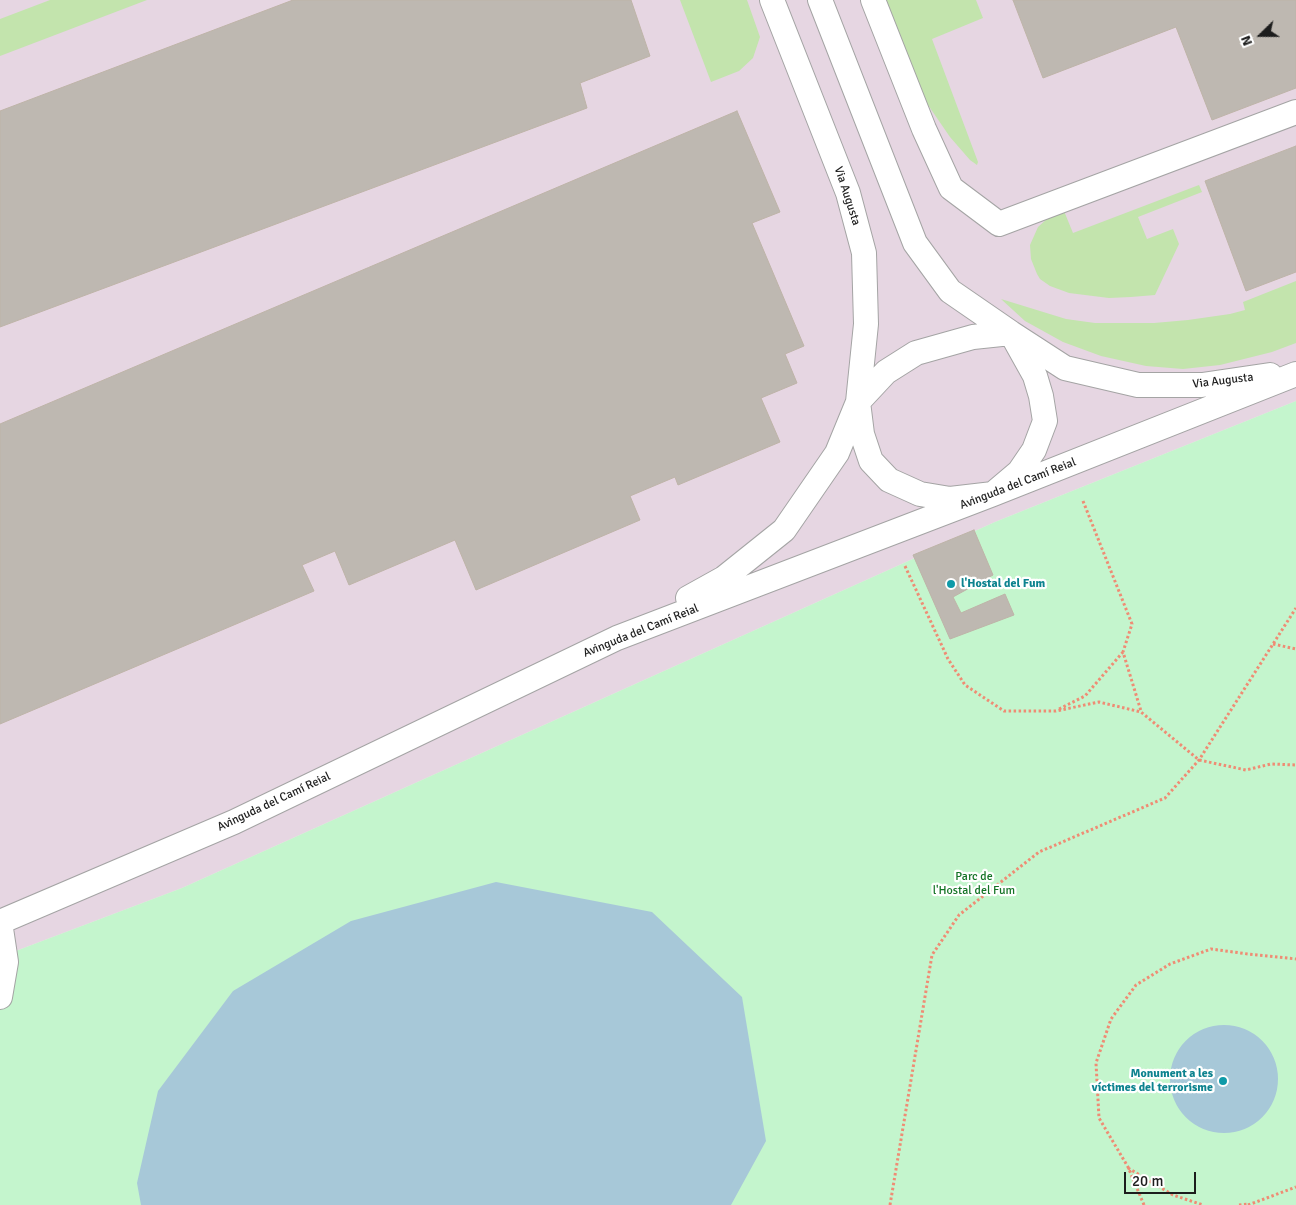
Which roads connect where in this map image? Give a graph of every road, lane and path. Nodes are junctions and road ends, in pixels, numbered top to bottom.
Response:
1 (772, 0) edge
2 (820, 0) edge
3 (873, 0) edge
4 (1296, 112) edge
5 (1011, 333) junction
6 (1296, 373) edge
7 (858, 402) junction
8 (993, 494) junction
9 (1083, 501) dead end
10 (905, 566) dead end
11 (1296, 608) edge
12 (617, 638) junction
13 (1273, 644) junction
14 (1296, 649) edge
15 (1123, 652) junction
16 (1056, 711) junction
17 (1141, 712) junction
18 (1199, 760) junction
19 (1296, 765) edge
20 (0, 922) edge
21 (1296, 958) edge
22 (0, 997) edge
23 (1128, 1167) junction
24 (1296, 1187) edge
25 (890, 1205) edge
26 (1144, 1205) edge
27 (1203, 1205) edge
28 (1239, 1205) edge
29 (1249, 1205) edge

1 - 7 street, Via Augusta
2 - 5 street, Via Augusta
3 - 4 street
5 - 6 street, Via Augusta
5 - 7 street, Via Augusta
5 - 8 street, Via Augusta
6 - 8 street, Avinguda del Camí Reial
7 - 8 street, Via Augusta
7 - 12 street, Via Augusta
8 - 12 street, Avinguda del Camí Reial
9 - 15 path
10 - 16 path
11 - 13 path
12 - 20 street, Avinguda del Camí Reial
13 - 14 path
13 - 18 path
15 - 16 path
15 - 17 path
16 - 17 path
17 - 18 path
18 - 19 path
18 - 25 path
20 - 22 street
21 - 23 path
23 - 26 path
23 - 27 path
24 - 29 path
28 - 29 path

